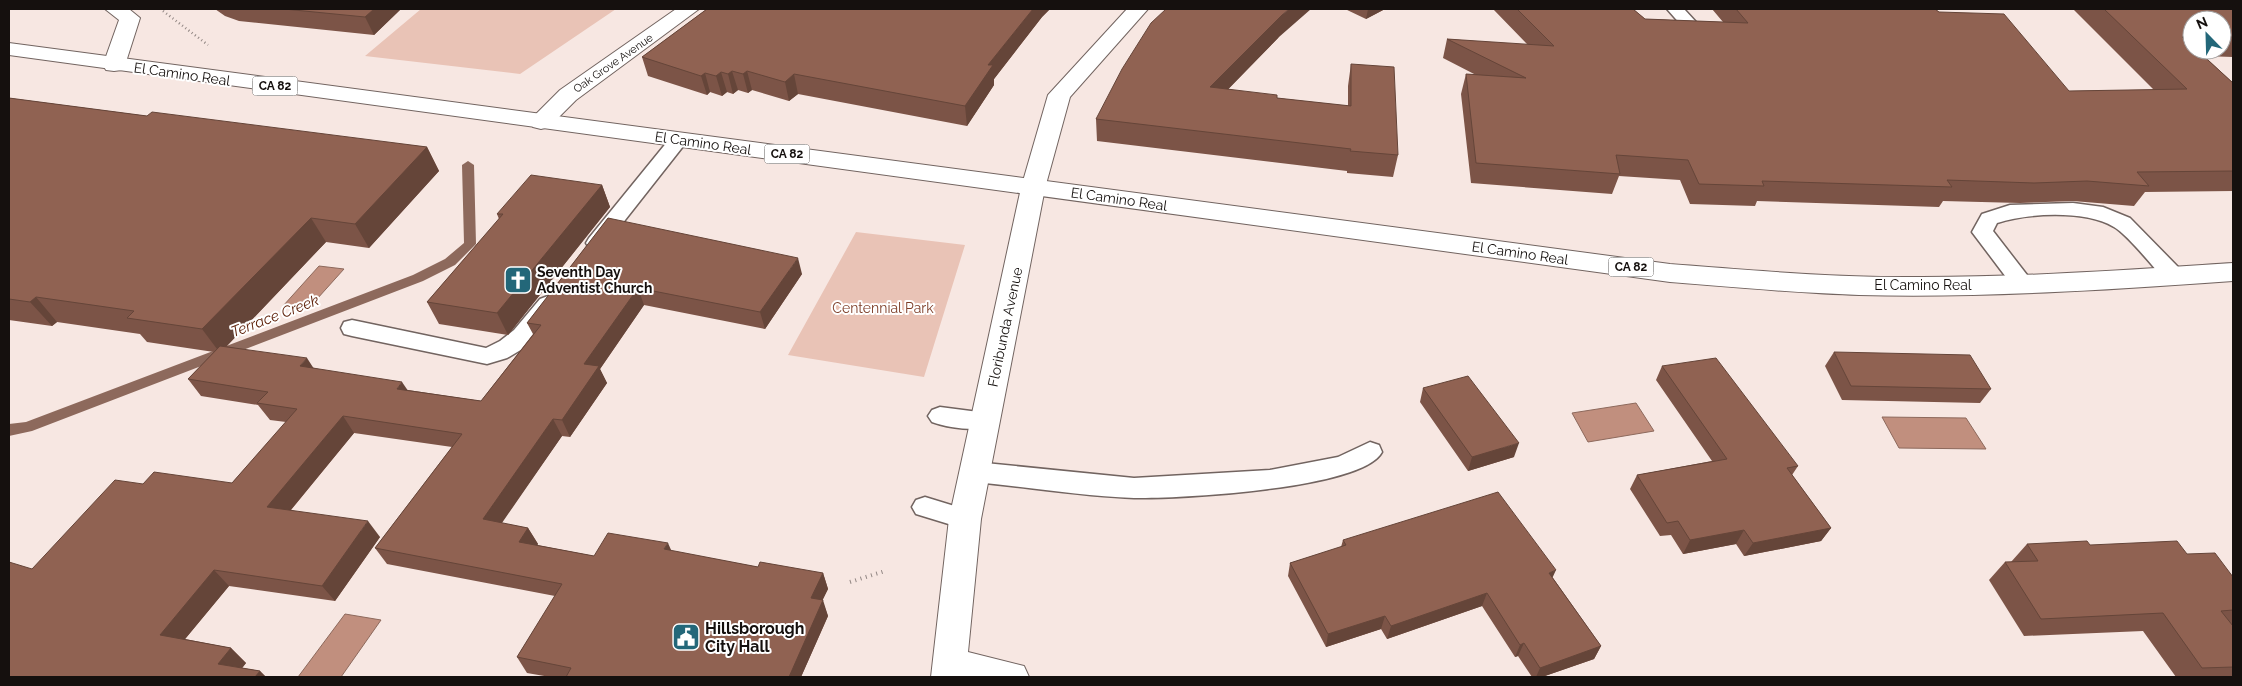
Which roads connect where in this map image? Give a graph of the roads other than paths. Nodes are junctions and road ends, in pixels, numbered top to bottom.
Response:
1 (115, 9) edge
2 (689, 9) edge
3 (1138, 9) edge
4 (1675, 9) edge
5 (1688, 22) edge
6 (9, 49) edge
7 (114, 65) junction
8 (540, 122) junction
9 (679, 140) junction
10 (1033, 188) junction
11 (585, 257) edge
12 (2233, 272) edge
13 (2173, 275) junction
14 (2023, 284) junction
15 (561, 287) edge
16 (352, 328) dead end
17 (940, 416) dead end
18 (986, 420) junction
19 (1370, 452) dead end
20 (975, 472) junction
21 (925, 507) dead end
22 (965, 519) junction
23 (949, 671) edge
24 (1012, 677) edge

1 - 7 main road
2 - 8 main road, Oak Grove Avenue
3 - 10 main road, Floribunda Avenue
4 - 5 lane
6 - 7 main road, El Camino Real / CA 82
7 - 8 main road, El Camino Real / CA 82
8 - 9 main road, El Camino Real / CA 82
9 - 10 main road, El Camino Real / CA 82
9 - 11 lane
10 - 14 main road, El Camino Real / CA 82
10 - 18 main road, Floribunda Avenue
12 - 13 main road, El Camino Real / CA 82
13 - 14 main road, El Camino Real / CA 82
13 - 14 lane
15 - 16 lane
17 - 18 lane
18 - 20 main road, Floribunda Avenue
19 - 20 lane
20 - 22 main road, Floribunda Avenue
21 - 22 lane
22 - 23 main road, Floribunda Avenue
23 - 24 main road

